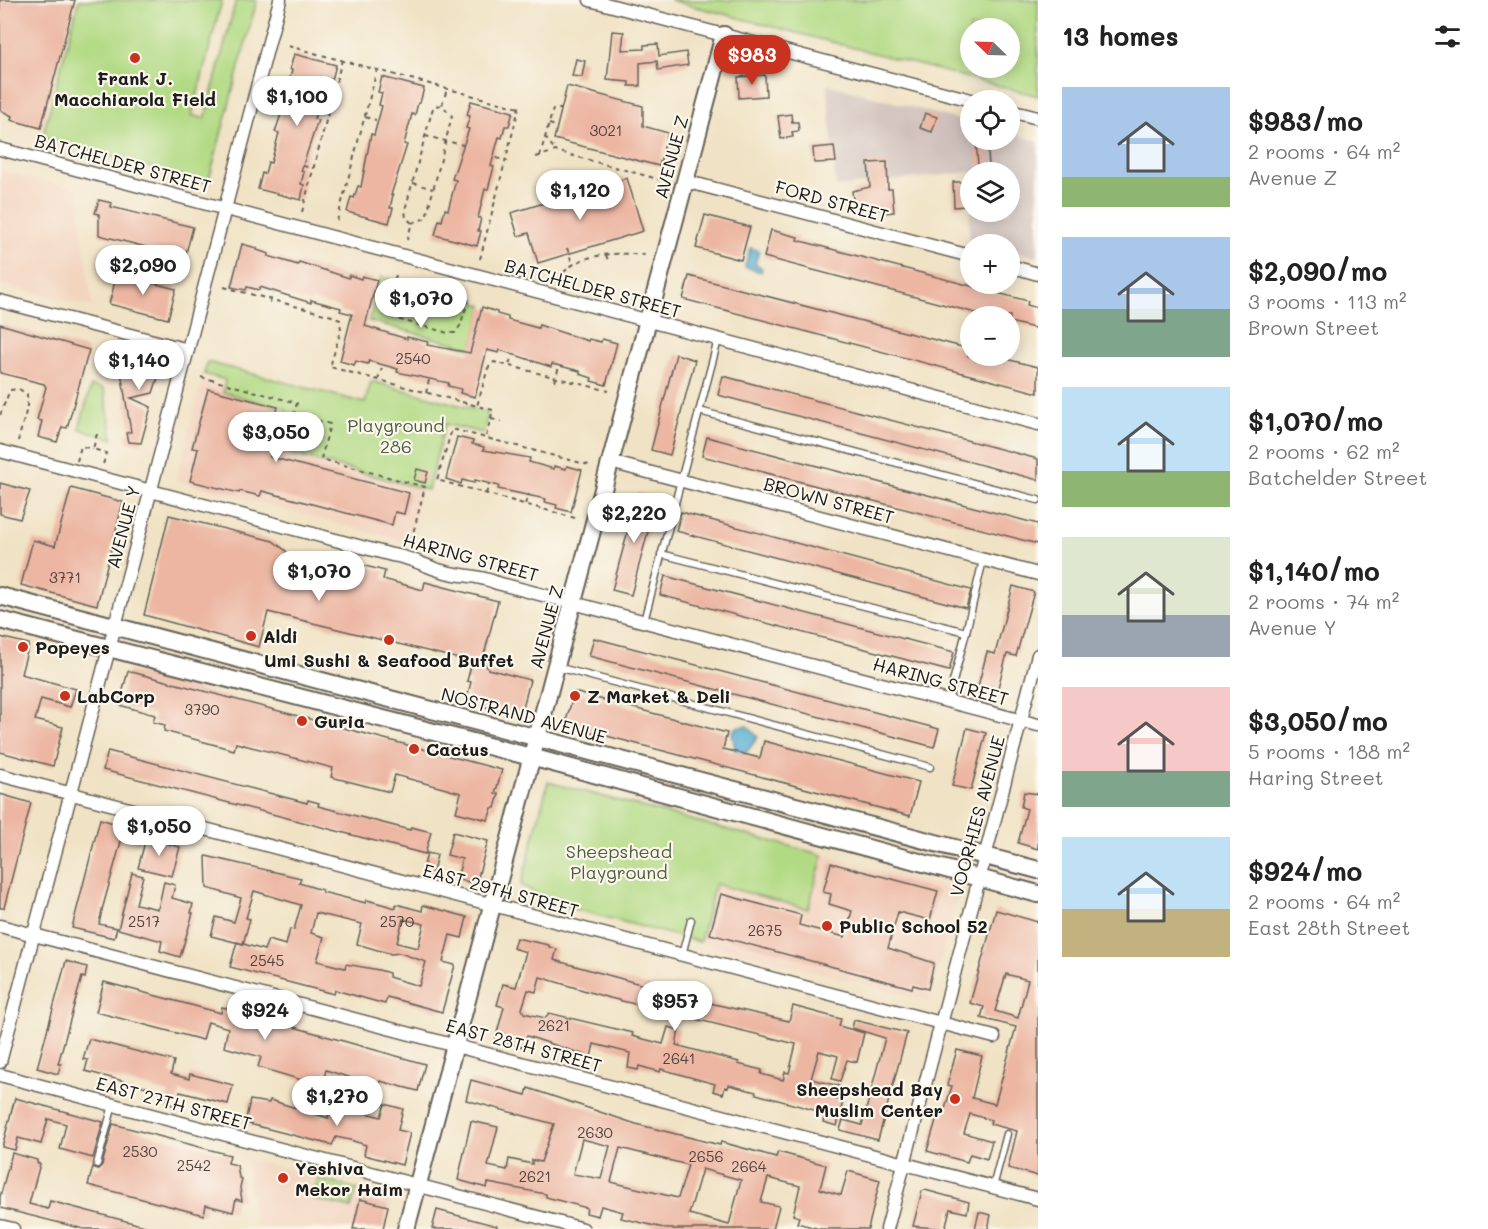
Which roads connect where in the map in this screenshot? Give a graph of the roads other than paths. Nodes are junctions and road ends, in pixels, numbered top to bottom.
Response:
1 (280, 0) edge
2 (590, 0) edge
3 (724, 35) junction
4 (960, 97) edge
5 (1020, 114) edge
6 (1038, 118) edge
7 (0, 149) edge
8 (685, 181) junction
9 (225, 208) junction
10 (960, 253) edge
11 (1020, 269) edge
12 (1038, 274) edge
13 (0, 301) edge
14 (648, 321) junction
15 (718, 340) junction
16 (188, 350) junction
17 (699, 411) junction
18 (1038, 424) edge
19 (0, 451) edge
20 (610, 462) junction
21 (681, 480) junction
22 (151, 491) junction
23 (1038, 500) edge
24 (661, 554) junction
25 (984, 560) junction
26 (1038, 574) edge
27 (0, 596) edge
28 (572, 603) junction
29 (0, 620) edge
30 (644, 621) junction
31 (115, 626) junction
32 (966, 632) junction
33 (109, 650) junction
34 (1038, 655) edge
35 (555, 667) junction
36 (948, 701) junction
37 (1021, 720) junction
38 (1038, 725) edge
39 (536, 738) junction
40 (531, 757) junction
41 (930, 766) dead end
42 (0, 775) edge
43 (71, 795) junction
44 (985, 856) junction
45 (1038, 870) edge
46 (979, 878) junction
47 (1038, 894) edge
48 (492, 906) junction
49 (692, 920) dead end
50 (0, 926) edge
51 (34, 935) junction
52 (682, 956) junction
53 (941, 1023) junction
54 (994, 1036) dead end
55 (455, 1046) junction
56 (0, 1062) edge
57 (0, 1075) edge
58 (113, 1105) junction
59 (1007, 1134) dead end
60 (97, 1164) dead end
61 (904, 1164) junction
62 (418, 1186) junction
63 (993, 1187) junction
64 (1038, 1199) edge
65 (0, 1226) edge
66 (13, 1229) edge
67 (406, 1229) edge
68 (583, 1229) edge
69 (886, 1229) edge

1 - 9 street, AVENUE Y
2 - 3 street
3 - 4 street
3 - 8 main road, AVENUE Z
5 - 6 street
7 - 9 street, BATCHELDER STREET
8 - 10 street, FORD STREET
8 - 14 main road, AVENUE Z
9 - 14 street, BATCHELDER STREET
9 - 16 street, AVENUE Y
11 - 12 street
13 - 16 street
14 - 15 street, BATCHELDER STREET
14 - 20 main road, AVENUE Z
15 - 17 lane
15 - 18 street, BATCHELDER STREET
16 - 22 street, AVENUE Y
17 - 21 lane
17 - 23 lane
19 - 22 street, HARING STREET
20 - 21 street, BROWN STREET
20 - 28 main road, AVENUE Z
21 - 24 lane
21 - 25 street, BROWN STREET
22 - 28 street, HARING STREET
22 - 31 street, AVENUE Y
24 - 30 lane
24 - 32 lane
25 - 26 street, BROWN STREET
25 - 32 lane
27 - 31 main road, NOSTRAND AVENUE
28 - 30 street, HARING STREET
28 - 35 main road, AVENUE Z
29 - 33 main road
30 - 36 street, HARING STREET
31 - 33 street, AVENUE Y
31 - 39 main road, NOSTRAND AVENUE
32 - 36 lane
33 - 40 main road
33 - 43 street, AVENUE Y
34 - 37 street, VOORHIES AVENUE
35 - 39 main road, AVENUE Z
35 - 41 lane
36 - 37 street, HARING STREET
37 - 38 street, HARING STREET
37 - 44 street, VOORHIES AVENUE
39 - 40 main road, AVENUE Z
39 - 44 main road, NOSTRAND AVENUE
40 - 46 main road
40 - 48 main road, AVENUE Z
42 - 43 street, EAST 29TH STREET
43 - 48 street, EAST 29TH STREET
43 - 51 street, AVENUE Y
44 - 45 main road, NOSTRAND AVENUE
44 - 46 street, VOORHIES AVENUE
46 - 47 main road
46 - 53 street, VOORHIES AVENUE
48 - 52 street, EAST 29TH STREET
48 - 55 main road, AVENUE Z
49 - 52 lane
50 - 51 street, EAST 28TH STREET
51 - 55 street, EAST 28TH STREET
51 - 56 street, AVENUE Y
52 - 53 street, EAST 29TH STREET
53 - 54 street, EAST 29TH STREET
53 - 61 street, VOORHIES AVENUE
55 - 61 street, EAST 28TH STREET
55 - 62 main road, AVENUE Z
57 - 58 street, EAST 27TH STREET
58 - 60 lane
58 - 62 street, EAST 27TH STREET
59 - 63 lane
61 - 63 street, EAST 28TH STREET
61 - 69 street, VOORHIES AVENUE
62 - 67 main road, AVENUE Z
62 - 68 street, EAST 27TH STREET
63 - 64 street, EAST 28TH STREET
65 - 66 street

